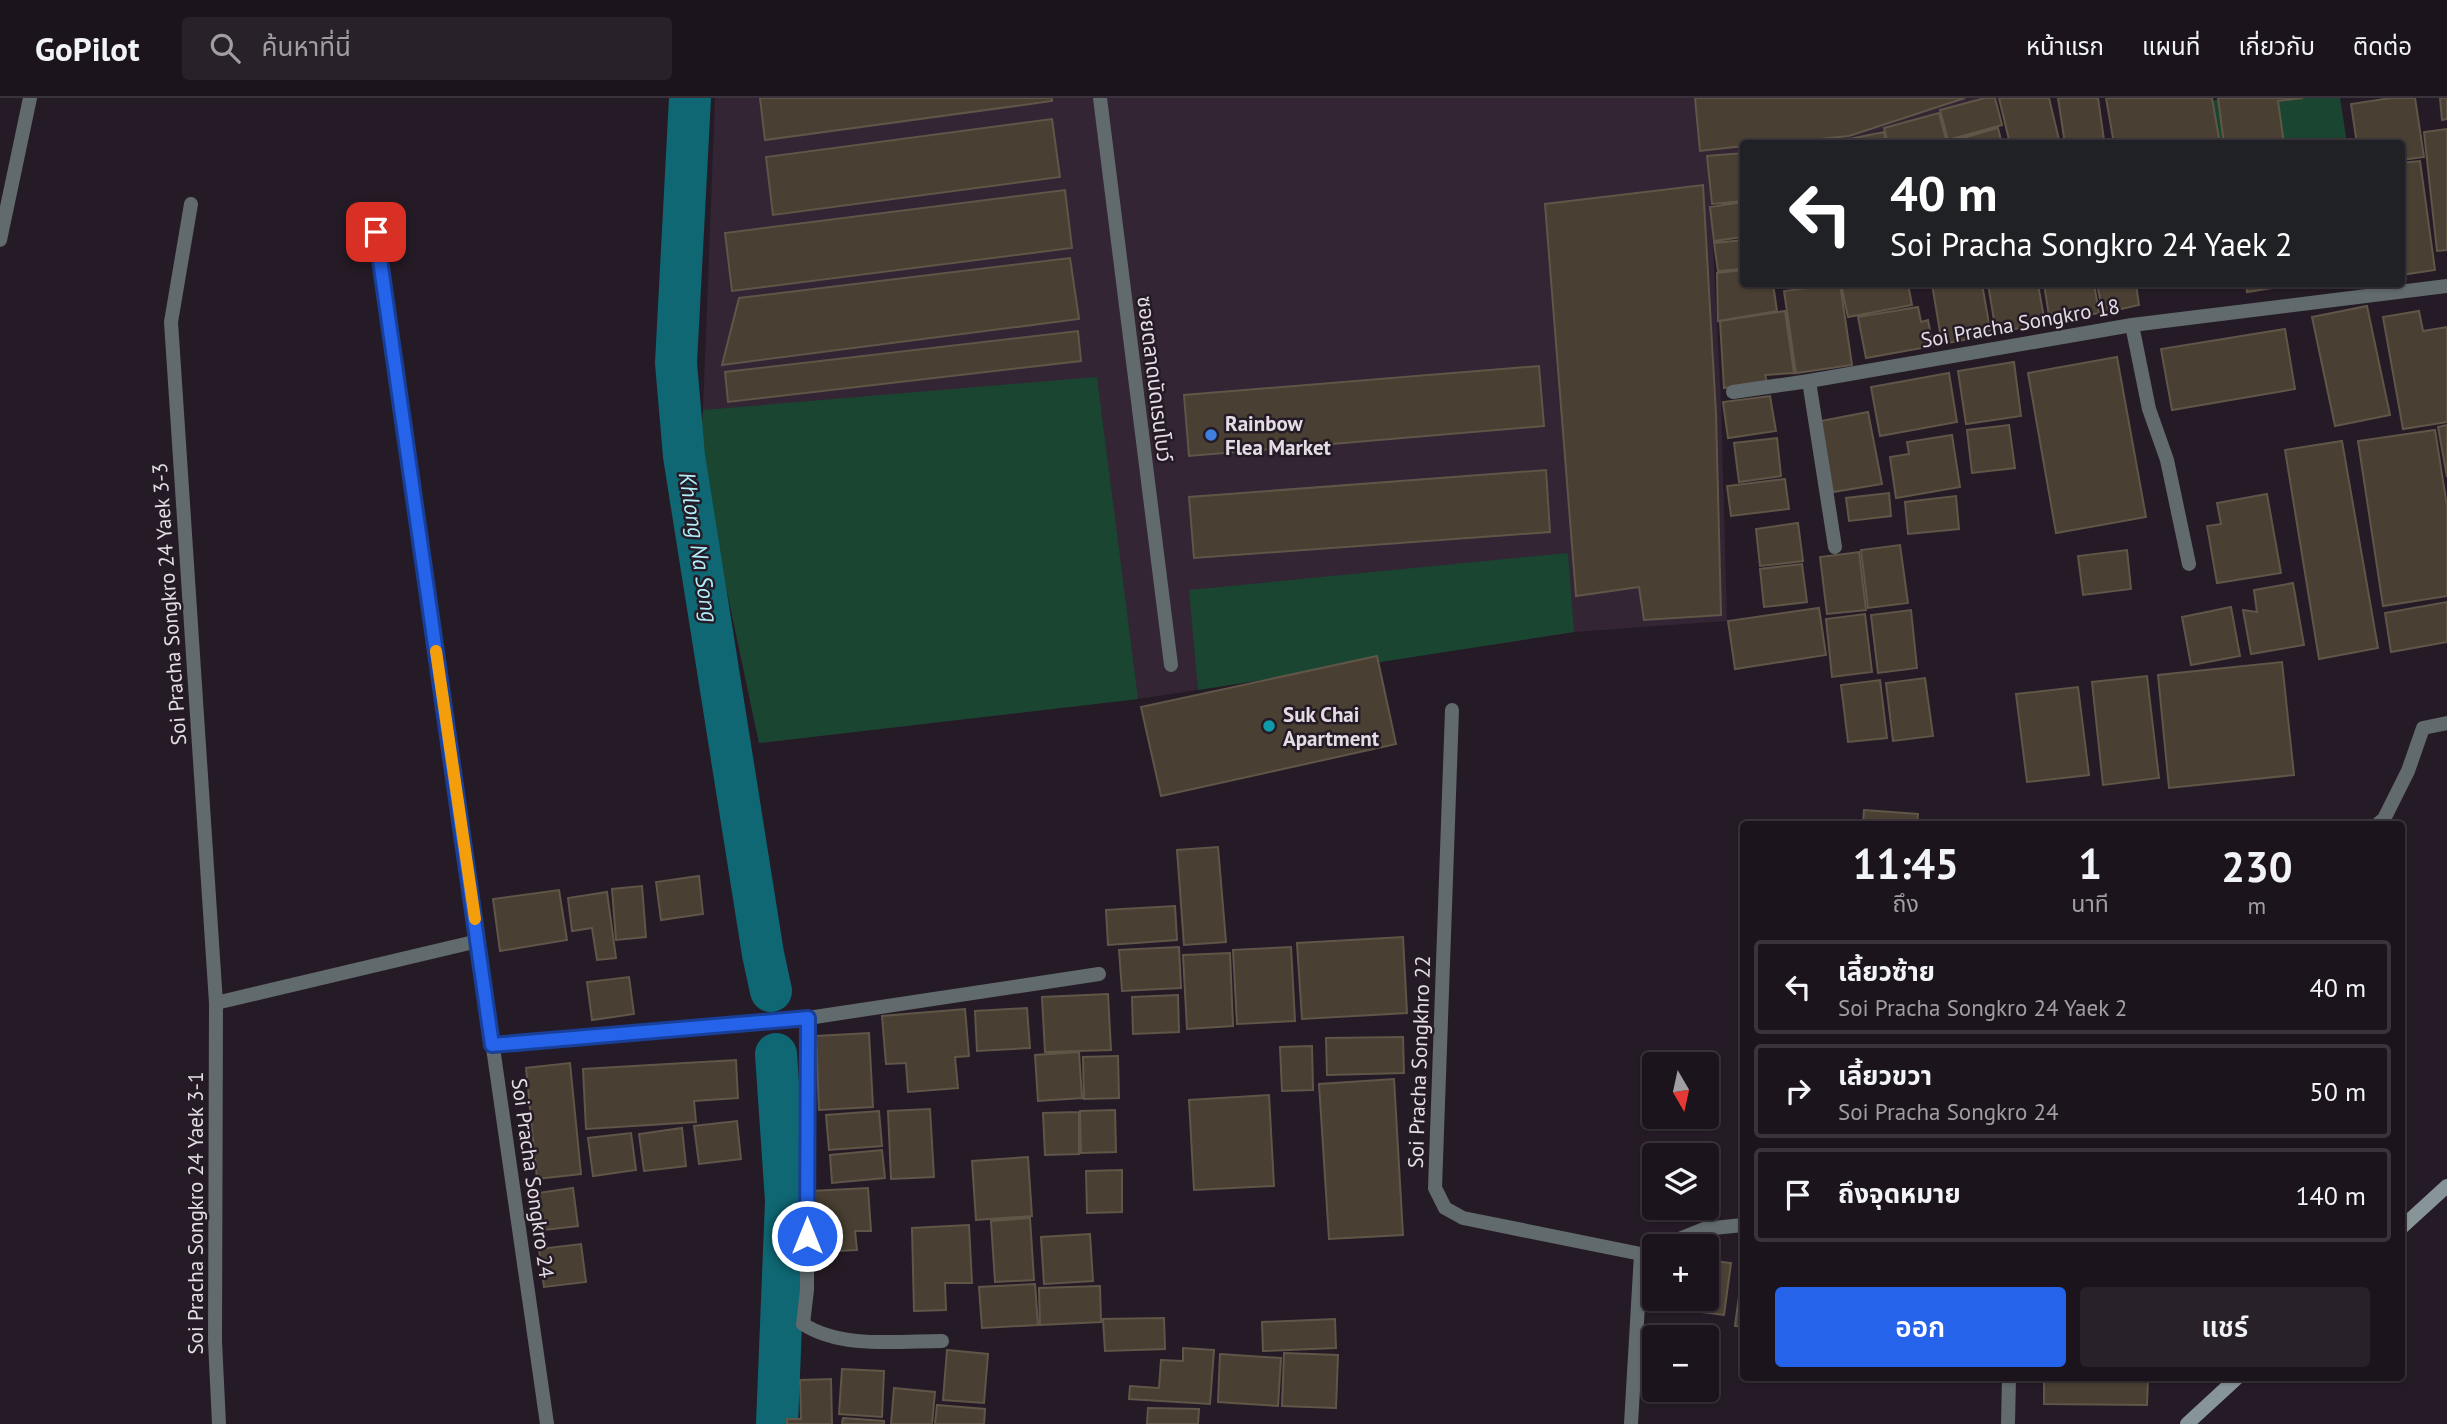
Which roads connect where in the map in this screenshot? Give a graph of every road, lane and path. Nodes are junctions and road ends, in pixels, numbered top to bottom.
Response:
1 (30, 98) edge
2 (1100, 98) edge
3 (191, 204) dead end
4 (376, 232) dead end
5 (0, 240) edge
6 (2447, 286) edge
7 (2132, 325) junction
8 (1809, 381) junction
9 (1733, 392) dead end
10 (1835, 547) dead end
11 (2189, 564) dead end
12 (1171, 665) dead end
13 (1452, 710) dead end
14 (2447, 723) edge
15 (2382, 821) edge
16 (478, 941) junction
17 (1099, 974) dead end
18 (216, 1003) junction
19 (808, 1018) junction
20 (492, 1045) junction
21 (2447, 1186) edge
22 (2405, 1224) edge
23 (1740, 1225) edge
24 (1692, 1234) edge
25 (1642, 1251) edge
26 (1642, 1311) edge
27 (942, 1341) dead end
28 (2009, 1381) edge
29 (2234, 1381) edge
30 (219, 1424) edge
31 (547, 1424) edge
32 (1631, 1424) edge
33 (2008, 1424) edge
34 (2187, 1424) edge

1 - 5 street
2 - 12 street, ซอยตลาดนัดเรนโบว์
3 - 18 street, Soi Pracha Songkro 24 Yaek 3-3
4 - 16 street, Soi Pracha Songkro 24
6 - 7 street, Soi Pracha Songkro 18
7 - 8 street, Soi Pracha Songkro 18
7 - 11 street
8 - 9 street, Soi Pracha Songkro 18
8 - 10 street
13 - 25 street, Soi Pracha Songkhro 22
14 - 15 street
16 - 18 street
16 - 20 street, Soi Pracha Songkro 24
17 - 19 street
18 - 30 street, Soi Pracha Songkro 24 Yaek 3-1
19 - 20 street
19 - 27 street
20 - 31 street, Soi Pracha Songkro 24
21 - 22 main road
23 - 24 street
26 - 32 street, Soi Pracha Songkhro 22
28 - 33 street
29 - 34 main road

